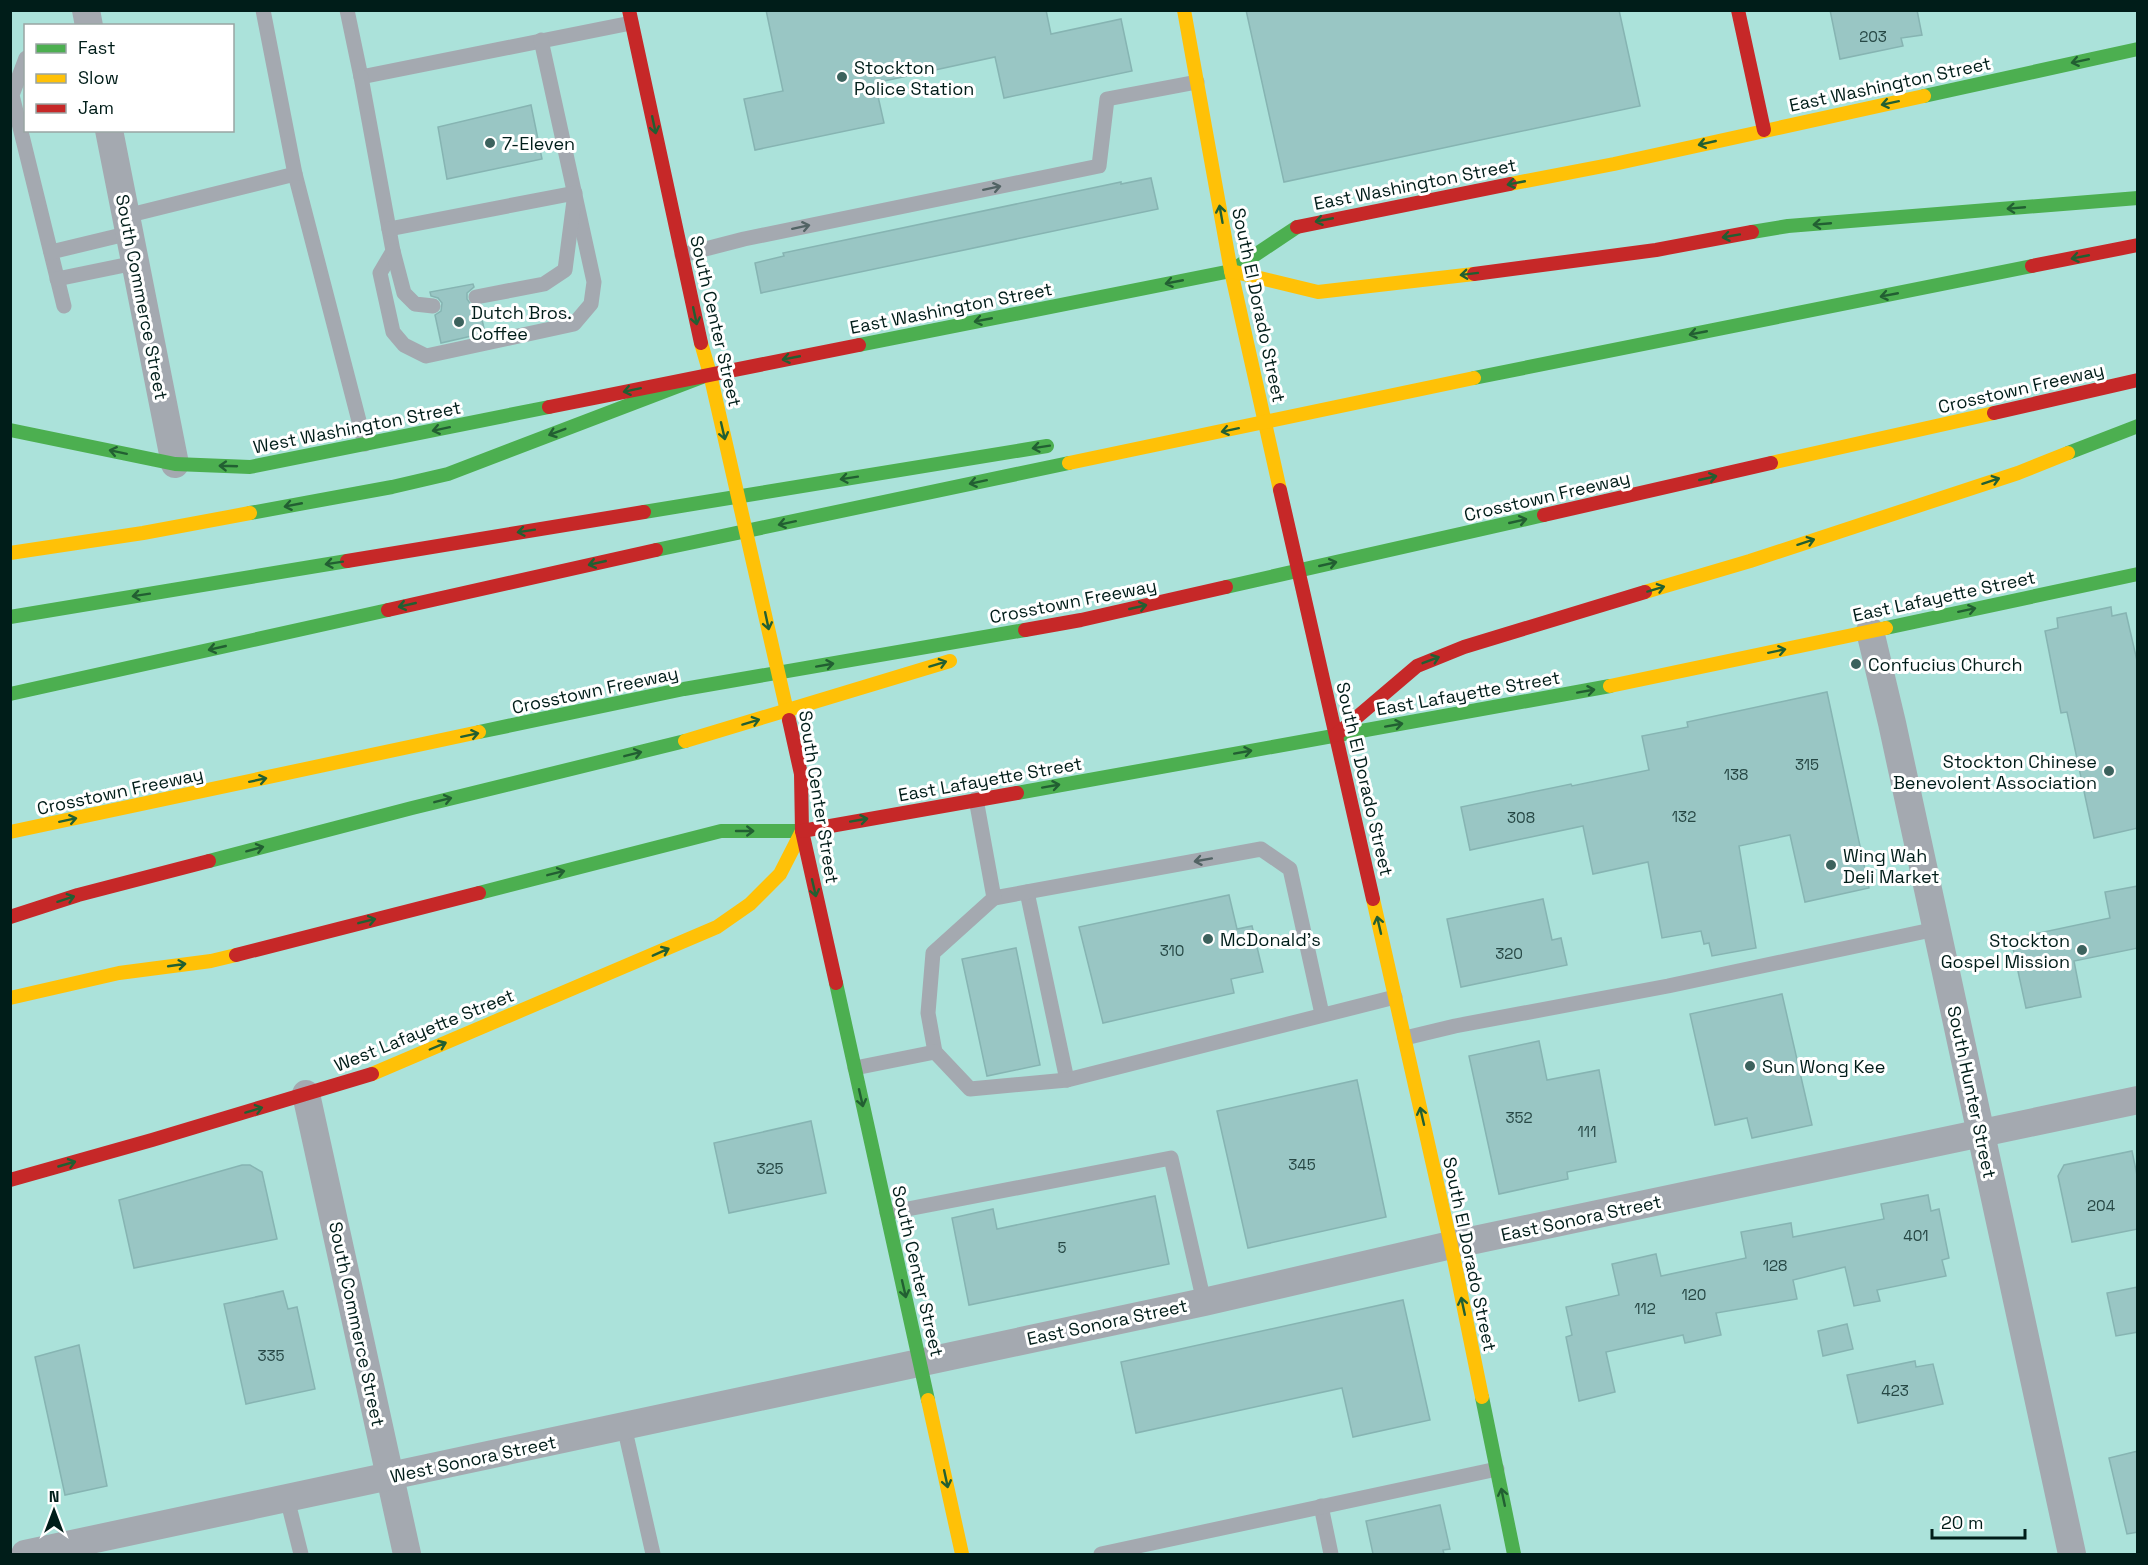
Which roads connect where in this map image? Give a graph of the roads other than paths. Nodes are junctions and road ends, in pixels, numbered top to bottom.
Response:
1 (263, 10) edge
2 (347, 10) edge
3 (1184, 10) edge
4 (1738, 10) edge
5 (630, 17) edge
6 (541, 40) junction
7 (2138, 49) edge
8 (24, 63) edge
9 (361, 77) junction
10 (1197, 82) junction
11 (1764, 130) junction
12 (109, 132) edge
13 (295, 174) junction
14 (574, 194) junction
15 (2138, 198) edge
16 (128, 225) junction
17 (389, 229) junction
18 (2138, 245) edge
19 (393, 251) junction
20 (51, 252) junction
21 (682, 255) junction
22 (135, 263) junction
23 (1231, 271) junction
24 (57, 279) junction
25 (476, 297) dead end
26 (64, 306) dead end
27 (433, 306) dead end
28 (710, 374) junction
29 (1493, 374) junction
30 (2138, 380) edge
31 (1187, 424) dead end
32 (2138, 426) edge
33 (10, 430) edge
34 (365, 444) junction
35 (1058, 445) dead end
36 (175, 464) junction
37 (10, 553) edge
38 (2138, 574) edge
39 (10, 617) edge
40 (1081, 620) junction
41 (1870, 631) junction
42 (10, 694) edge
43 (1336, 735) junction
44 (976, 799) junction
45 (802, 831) junction
46 (10, 832) edge
47 (1027, 892) junction
48 (994, 898) junction
49 (10, 917) edge
50 (1936, 929) junction
51 (1395, 997) junction
52 (10, 998) edge
53 (1322, 1014) junction
54 (1405, 1038) junction
55 (935, 1052) junction
56 (855, 1068) junction
57 (1067, 1080) junction
58 (306, 1094) junction
59 (2138, 1100) edge
60 (1981, 1133) junction
61 (10, 1180) edge
62 (887, 1213) junction
63 (1451, 1245) junction
64 (1204, 1302) junction
65 (920, 1361) junction
66 (624, 1426) junction
67 (1497, 1469) junction
68 (390, 1477) junction
69 (288, 1498) junction
70 (1321, 1506) junction
71 (25, 1554) edge
72 (300, 1554) edge
73 (407, 1554) edge
74 (653, 1554) edge
75 (962, 1554) edge
76 (1101, 1554) edge
77 (1331, 1554) edge
78 (1515, 1554) edge
79 (2072, 1554) edge

1 - 13 lane
2 - 9 lane
3 - 10 main road, South El Dorado Street
4 - 11 main road
5 - 6 lane
5 -> 21 main road, South Center Street
6 - 9 lane
6 - 14 lane
7 -> 11 main road, East Washington Street
8 - 20 lane
9 - 17 lane
21 -> 10 lane
23 -> 10 main road, South El Dorado Street
11 -> 23 main road, East Washington Street
12 - 16 street, South Commerce Street
13 - 16 lane
13 - 34 lane
14 - 17 lane
14 - 19 lane
14 - 25 lane
15 -> 23 main road
16 - 20 lane
16 - 22 street, South Commerce Street
17 - 19 lane
18 -> 29 main road
19 - 27 lane
20 - 24 lane
21 -> 28 main road, South Center Street
22 - 24 lane
22 - 36 street, South Commerce Street
23 -> 28 main road, East Washington Street
23 - 43 main road, South El Dorado Street
24 - 26 lane
28 -> 34 main road, West Washington Street
28 -> 37 main road
28 -> 45 main road, South Center Street
29 - 31 main road
29 -> 42 main road
40 -> 30 main road, Crosstown Freeway
43 -> 32 main road
36 -> 33 main road, West Washington Street
34 -> 36 main road, West Washington Street
35 -> 39 main road
41 -> 38 main road, East Lafayette Street
46 -> 40 main road, Crosstown Freeway
49 -> 40 main road
43 -> 41 main road, East Lafayette Street
41 - 50 street, South Hunter Street
44 -> 43 main road, East Lafayette Street
51 -> 43 main road, South El Dorado Street
45 -> 44 main road, East Lafayette Street
44 - 48 lane
52 -> 45 main road, East Lafayette Street
45 -> 56 main road, South Center Street
58 -> 45 main road, West Lafayette Street
47 - 48 lane
53 -> 47 lane
47 - 57 lane
48 - 55 lane
50 - 54 lane
50 - 60 street, South Hunter Street
51 - 53 lane
51 - 54 main road, South El Dorado Street
53 - 57 lane
63 -> 54 main road, South El Dorado Street
55 - 56 lane
55 - 57 lane
56 -> 62 main road, South Center Street
61 -> 58 main road, West Lafayette Street
58 - 68 street, South Commerce Street
59 - 60 street, East Sonora Street
60 - 63 street, East Sonora Street
60 - 79 street, South Hunter Street
62 - 64 lane
62 -> 65 main road, South Center Street
63 - 64 street, East Sonora Street
67 -> 63 main road, South El Dorado Street
64 - 65 street, East Sonora Street
65 - 66 street, West Sonora Street
65 -> 75 main road, South Center Street
66 - 68 street, West Sonora Street
66 - 74 lane
67 - 70 lane
78 -> 67 main road, South El Dorado Street
68 - 69 street, West Sonora Street
68 - 73 street, South Commerce Street
69 - 71 street, West Sonora Street
69 - 72 lane
70 - 76 lane
70 - 77 lane

